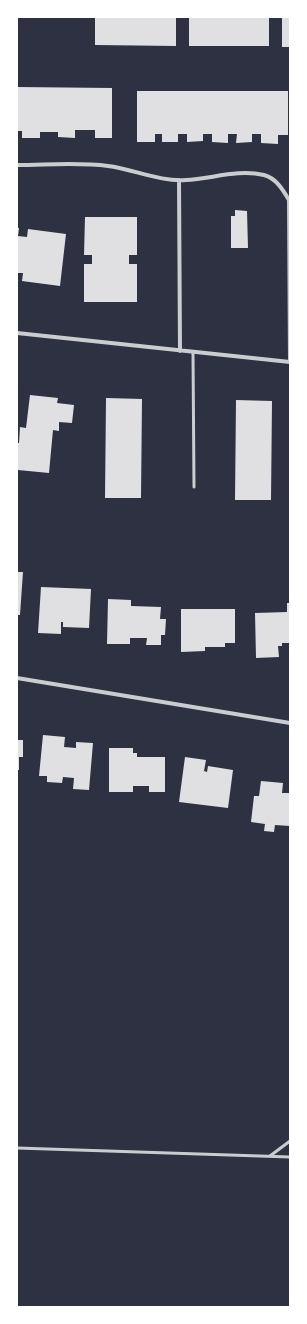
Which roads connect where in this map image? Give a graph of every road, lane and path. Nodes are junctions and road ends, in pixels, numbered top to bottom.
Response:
1 (17, 165) edge
2 (179, 180) junction
3 (17, 333) edge
4 (180, 352) junction
5 (193, 353) junction
6 (290, 362) edge
7 (194, 487) dead end
8 (17, 678) edge
9 (290, 723) edge
10 (290, 1141) edge
11 (17, 1148) edge
12 (270, 1156) junction
13 (290, 1157) edge

1 - 2 street
2 - 4 street
2 - 6 street
3 - 4 street
4 - 5 street
5 - 6 street
5 - 7 lane
8 - 9 street
10 - 12 lane
11 - 12 lane
12 - 13 lane

